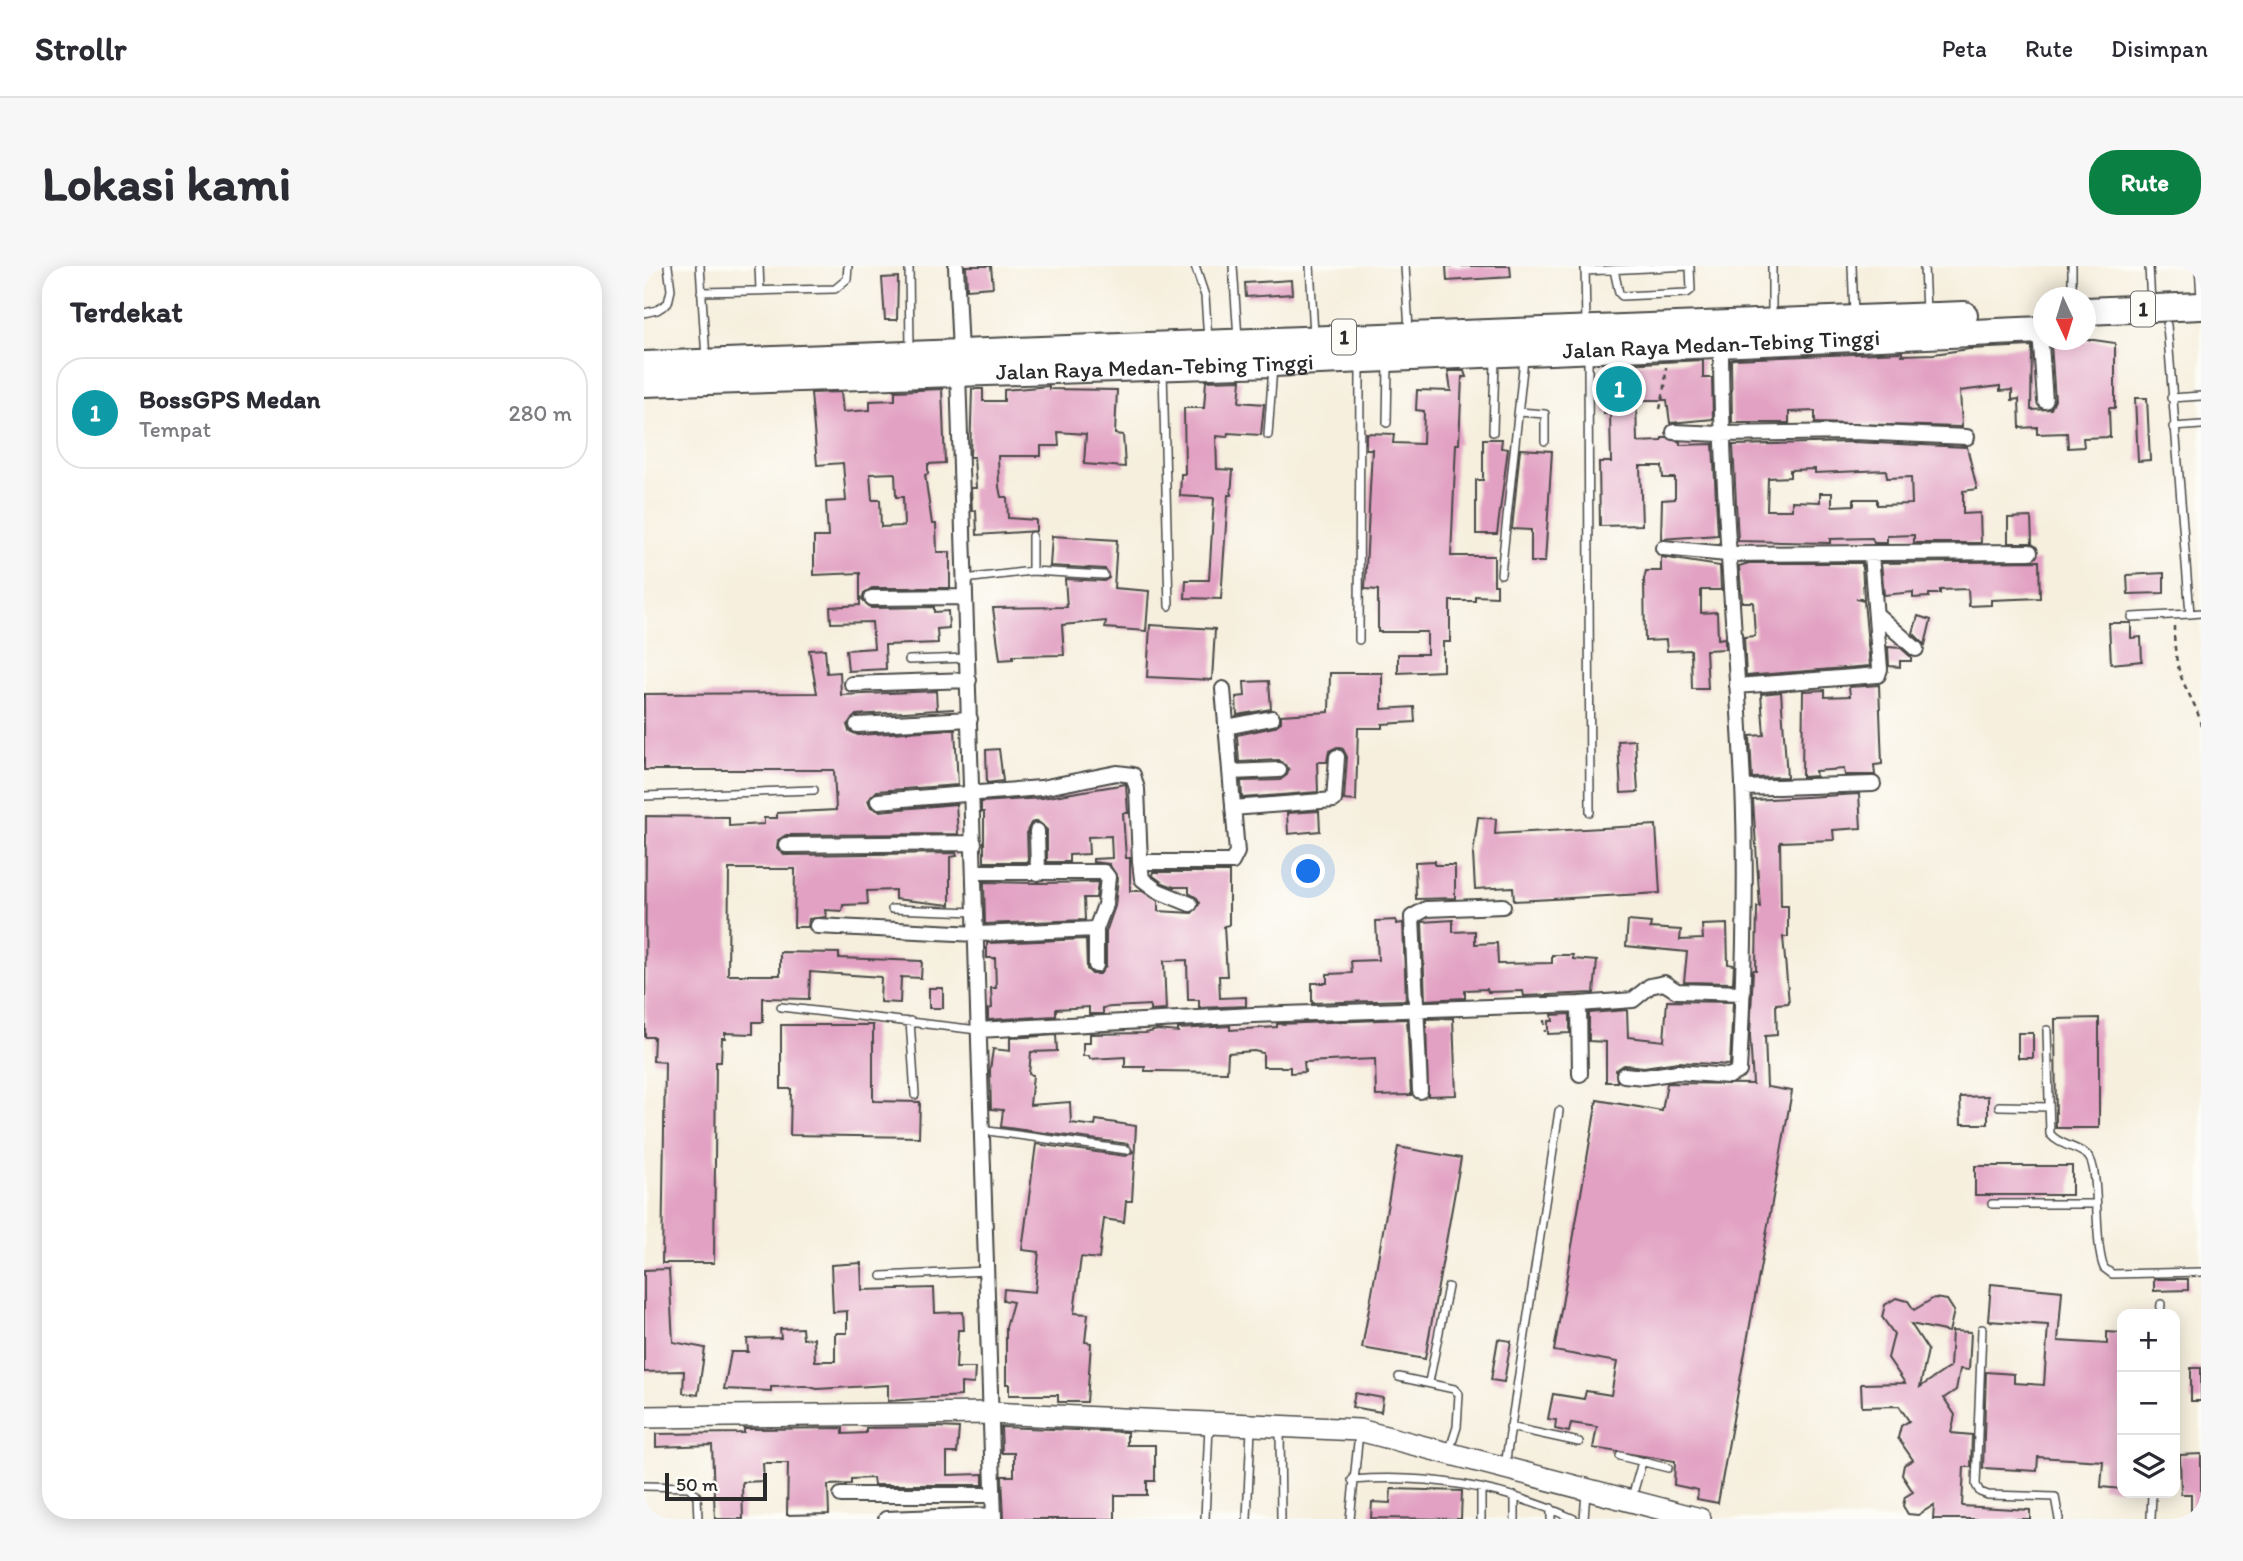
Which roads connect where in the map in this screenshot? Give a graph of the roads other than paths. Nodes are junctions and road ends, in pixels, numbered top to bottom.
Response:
1 (668, 266) edge
2 (700, 266) edge
3 (759, 266) edge
4 (848, 266) edge
5 (909, 266) edge
6 (956, 266) edge
7 (1195, 266) edge
8 (1233, 266) edge
9 (1310, 266) edge
10 (1405, 266) edge
11 (1690, 266) edge
12 (1772, 266) edge
13 (1852, 266) edge
14 (1924, 266) edge
15 (2072, 266) edge
16 (2149, 266) edge
17 (2199, 266) edge
18 (1585, 269) edge
19 (1614, 270) junction
20 (2072, 287) edge
21 (760, 290) junction
22 (701, 292) junction
23 (2201, 298) edge
24 (2201, 306) edge
25 (2096, 312) edge
26 (644, 313) edge
27 (1927, 317) junction
28 (2159, 317) junction
29 (1854, 320) junction
30 (1772, 323) junction
31 (2033, 323) edge
32 (2201, 324) edge
33 (2033, 325) edge
34 (2096, 326) edge
35 (1409, 334) junction
36 (1314, 338) junction
37 (1587, 338) junction
38 (1238, 342) junction
39 (1209, 344) junction
40 (1721, 344) junction
41 (2043, 350) edge
42 (1525, 351) junction
43 (1496, 352) junction
44 (910, 355) junction
45 (1388, 356) junction
46 (1360, 358) junction
47 (706, 363) junction
48 (959, 363) junction
49 (1273, 363) junction
50 (1163, 366) junction
51 (644, 375) edge
52 (2201, 396) edge
53 (2171, 397) junction
54 (2045, 401) dead end
55 (1519, 412) junction
56 (1387, 423) dead end
57 (2201, 425) edge
58 (2173, 427) junction
59 (1493, 432) dead end
60 (1674, 432) dead end
61 (1721, 434) junction
62 (1268, 435) dead end
63 (1967, 437) dead end
64 (1545, 441) dead end
65 (1032, 536) dead end
66 (1663, 548) dead end
67 (2030, 552) dead end
68 (1727, 554) junction
69 (1871, 554) junction
70 (1032, 570) junction
71 (1501, 574) dead end
72 (1104, 575) dead end
73 (964, 579) junction
74 (965, 597) junction
75 (872, 598) dead end
76 (1169, 606) dead end
77 (2201, 613) edge
78 (1876, 614) junction
79 (2190, 614) junction
80 (2132, 617) dead end
81 (1359, 640) dead end
82 (1916, 649) dead end
83 (968, 658) junction
84 (909, 660) dead end
85 (969, 680) junction
86 (852, 684) dead end
87 (1737, 686) junction
88 (1223, 689) dead end
89 (1272, 718) dead end
90 (970, 719) junction
91 (857, 725) dead end
92 (1226, 727) junction
93 (1337, 757) dead end
94 (1279, 770) dead end
95 (1230, 772) junction
96 (1873, 784) dead end
97 (1743, 788) junction
98 (814, 790) dead end
99 (972, 792) junction
100 (644, 796) edge
101 (878, 801) dead end
102 (1233, 808) junction
103 (1590, 812) dead end
104 (1037, 831) dead end
105 (974, 843) junction
106 (786, 845) dead end
107 (1140, 862) junction
108 (976, 872) junction
109 (1038, 873) junction
110 (1190, 904) dead end
111 (1503, 906) dead end
112 (892, 909) dead end
113 (976, 912) junction
114 (817, 926) dead end
115 (1096, 929) junction
116 (977, 934) junction
117 (1096, 965) dead end
118 (1743, 993) junction
119 (1579, 1004) junction
120 (781, 1007) dead end
121 (1416, 1011) junction
122 (910, 1021) junction
123 (978, 1030) junction
124 (2047, 1030) dead end
125 (1580, 1074) dead end
126 (1624, 1075) dead end
127 (1420, 1091) dead end
128 (915, 1095) dead end
129 (1999, 1106) dead end
130 (2049, 1107) junction
131 (1559, 1111) dead end
132 (981, 1130) junction
133 (1127, 1150) dead end
134 (1992, 1204) dead end
135 (2095, 1204) junction
136 (985, 1271) junction
137 (2201, 1272) edge
138 (882, 1276) dead end
139 (1448, 1287) dead end
140 (2161, 1304) dead end
141 (2160, 1309) edge
142 (1982, 1329) dead end
143 (1399, 1377) dead end
144 (1429, 1382) junction
145 (990, 1413) junction
146 (644, 1417) edge
147 (1209, 1424) junction
148 (1251, 1425) junction
149 (1280, 1425) junction
150 (1510, 1427) junction
151 (1359, 1430) junction
152 (1579, 1442) dead end
153 (1449, 1453) junction
154 (1620, 1456) dead end
155 (1642, 1462) junction
156 (1505, 1467) junction
157 (1668, 1468) dead end
158 (1352, 1480) junction
159 (644, 1486) edge
160 (1481, 1488) junction
161 (1586, 1489) junction
162 (841, 1495) dead end
163 (993, 1495) junction
164 (1515, 1496) junction
165 (2152, 1498) edge
166 (1631, 1501) junction
167 (1551, 1508) junction
168 (994, 1517) edge
169 (698, 1519) edge
170 (887, 1519) edge
171 (1205, 1519) edge
172 (1247, 1519) edge
173 (1281, 1519) edge
174 (1350, 1519) edge
175 (1481, 1519) edge
176 (1515, 1519) edge
177 (1551, 1519) edge
178 (1574, 1519) edge
179 (1584, 1519) edge
180 (1700, 1519) edge
181 (2059, 1519) edge
182 (2151, 1519) edge

1 - 26 lane
2 - 22 lane
3 - 21 lane
4 - 21 lane
5 - 44 lane
6 - 48 street
7 - 39 lane
8 - 38 lane
9 - 36 lane
10 - 35 lane
11 - 19 lane
11 - 19 lane
12 - 30 lane
13 - 29 lane
14 - 27 lane
15 - 20 lane
16 - 28 lane
17 - 23 lane
18 - 19 lane
18 - 37 lane
21 - 22 lane
22 - 47 lane
24 - 28 highway, 1
25 - 28 highway, 1
27 - 29 highway, Jalan Raya Medan-Tebing Tinggi / 1
27 - 31 highway, Jalan Raya Medan-Tebing Tinggi / 1
28 - 32 highway, 1
28 - 34 highway, 1
28 - 53 lane
29 - 30 highway, Jalan Raya Medan-Tebing Tinggi / 1
30 - 37 highway, Jalan Raya Medan-Tebing Tinggi / 1
33 - 40 highway, Jalan Raya Medan-Tebing Tinggi / 1
35 - 36 highway, Jalan Raya Medan-Tebing Tinggi / 1
35 - 37 highway, Jalan Raya Medan-Tebing Tinggi / 1
36 - 38 highway, Jalan Raya Medan-Tebing Tinggi / 1
37 - 40 highway, Jalan Raya Medan-Tebing Tinggi / 1
37 - 42 highway, Jalan Raya Medan-Tebing Tinggi / 1
37 - 103 lane
38 - 39 highway, Jalan Raya Medan-Tebing Tinggi / 1
39 - 48 highway, Jalan Raya Medan-Tebing Tinggi / 1
40 - 61 street
41 - 54 street
42 - 43 highway, Jalan Raya Medan-Tebing Tinggi / 1
42 - 55 lane
43 - 45 highway, Jalan Raya Medan-Tebing Tinggi / 1
43 - 59 lane
44 - 47 highway, Jalan Raya Medan-Tebing Tinggi / 1
44 - 48 highway, Jalan Raya Medan-Tebing Tinggi / 1
45 - 46 highway, Jalan Raya Medan-Tebing Tinggi / 1
45 - 56 lane
46 - 49 highway, Jalan Raya Medan-Tebing Tinggi / 1
46 - 81 lane
47 - 51 highway, Jalan Raya Medan-Tebing Tinggi / 1
48 - 50 highway, Jalan Raya Medan-Tebing Tinggi / 1
48 - 51 highway, Jalan Raya Medan-Tebing Tinggi / 1
48 - 73 street
49 - 50 highway, Jalan Raya Medan-Tebing Tinggi / 1
49 - 62 lane
50 - 76 lane
52 - 53 lane
53 - 58 lane
55 - 64 lane
55 - 71 lane
57 - 58 lane
58 - 79 lane
60 - 61 street
61 - 63 street
61 - 68 street
65 - 70 lane
66 - 68 street
67 - 69 street
68 - 69 street
68 - 87 street
69 - 78 street
70 - 72 lane
70 - 73 lane
73 - 74 street
74 - 75 street
74 - 83 street
77 - 79 lane
78 - 82 street
78 - 87 street
79 - 80 lane
83 - 84 lane
83 - 85 street
85 - 86 street
85 - 90 street
87 - 97 street
88 - 92 street
89 - 92 street
90 - 91 street
90 - 99 street
92 - 95 street
93 - 102 street
94 - 95 street
95 - 102 street
96 - 97 street
97 - 118 street
98 - 100 lane
99 - 101 street
99 - 105 street
99 - 107 street
102 - 107 street
104 - 109 street
105 - 106 street
105 - 108 street
107 - 110 street
108 - 109 street
108 - 113 street
109 - 115 street
111 - 121 street
112 - 113 lane
113 - 116 street
114 - 116 street
115 - 116 street
115 - 117 street
116 - 123 street
118 - 119 street
118 - 126 street
119 - 121 street
119 - 125 street
120 - 122 lane
121 - 123 street
121 - 127 street
122 - 123 lane
122 - 128 lane
123 - 132 street
124 - 130 lane
129 - 130 lane
130 - 135 lane
131 - 150 lane
132 - 133 lane
132 - 136 street
134 - 135 lane
135 - 137 lane
136 - 138 lane
136 - 145 street
139 - 144 lane
140 - 141 lane
142 - 181 lane
143 - 144 lane
144 - 153 lane
145 - 146 street
145 - 147 street
145 - 163 street
147 - 148 street
147 - 171 lane
148 - 149 street
148 - 172 lane
149 - 151 street
149 - 173 lane
150 - 152 lane
150 - 156 lane
151 - 153 street
151 - 158 lane
153 - 156 street
154 - 155 lane
155 - 157 lane
155 - 166 lane
156 - 161 street
158 - 160 lane
158 - 174 lane
159 - 169 lane
160 - 164 lane
160 - 175 lane
161 - 166 street
161 - 179 lane
162 - 163 street
163 - 168 street
164 - 167 lane
164 - 176 lane
165 - 182 lane
166 - 180 street
167 - 177 lane
167 - 178 lane
168 - 170 street

